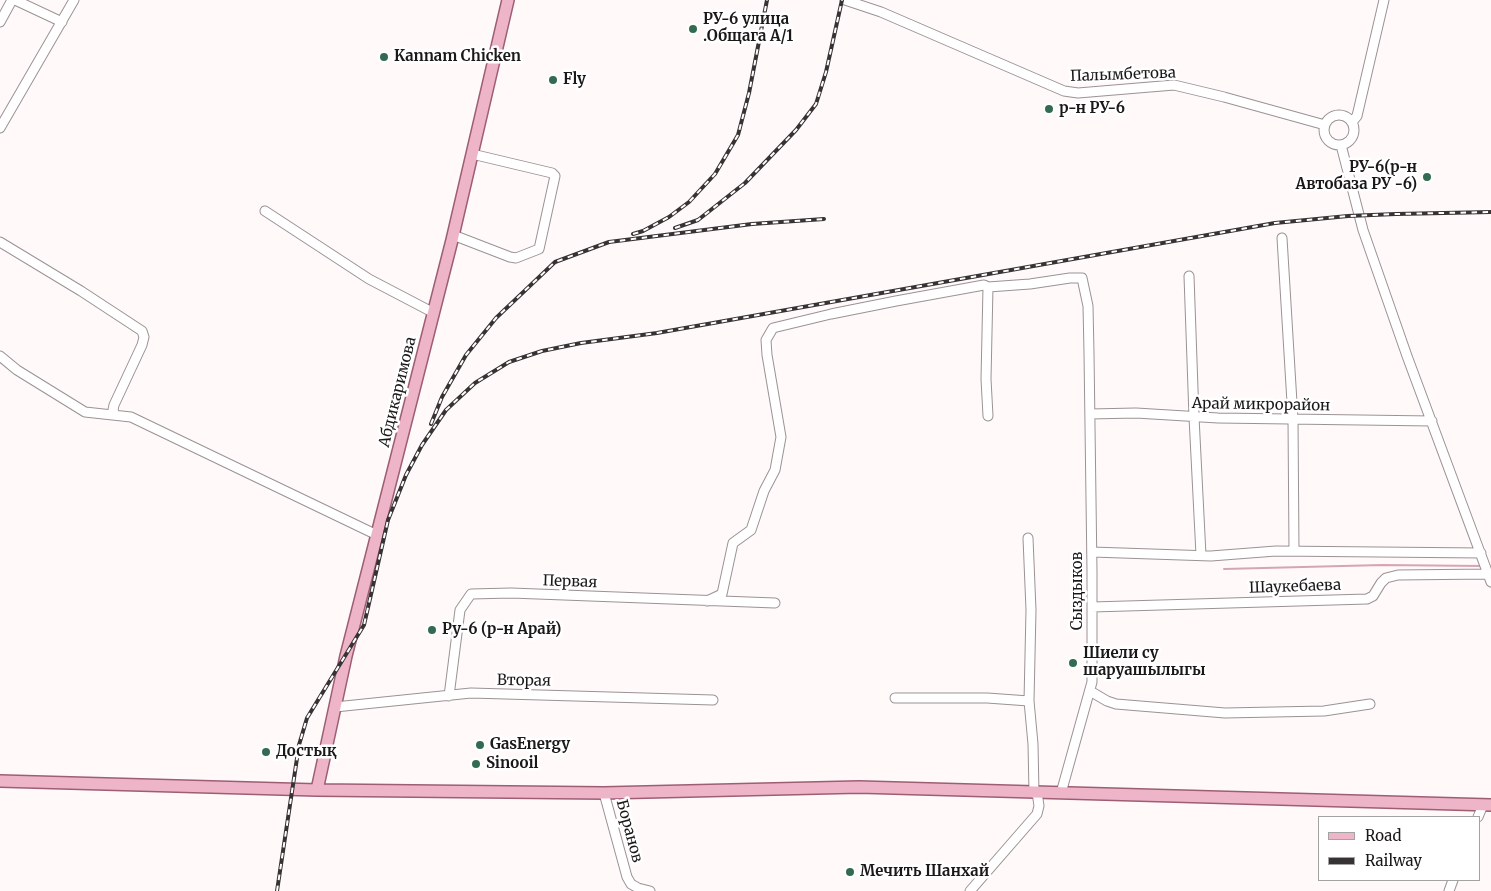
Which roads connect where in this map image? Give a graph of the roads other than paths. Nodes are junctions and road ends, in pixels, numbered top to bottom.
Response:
1 (74, 0) edge
2 (508, 0) edge
3 (846, 0) edge
4 (1384, 0) edge
5 (0, 1) edge
6 (11, 2) edge
7 (0, 22) edge
8 (62, 22) junction
9 (1352, 122) junction
10 (1325, 125) junction
11 (0, 128) edge
12 (1341, 145) junction
13 (472, 154) junction
14 (265, 211) dead end
15 (453, 235) junction
16 (1282, 238) dead end
17 (0, 242) edge
18 (1189, 276) dead end
19 (988, 287) junction
20 (434, 313) junction
21 (0, 356) edge
22 (1090, 414) junction
23 (116, 415) junction
24 (988, 416) dead end
25 (1194, 417) junction
26 (1293, 419) junction
27 (1432, 422) junction
28 (377, 535) junction
29 (1028, 538) dead end
30 (1294, 551) junction
31 (1092, 552) junction
32 (1201, 555) junction
33 (1483, 557) junction
34 (1489, 575) edge
35 (707, 601) junction
36 (775, 603) dead end
37 (1092, 607) junction
38 (1090, 691) junction
39 (449, 696) junction
40 (895, 698) dead end
41 (713, 700) dead end
42 (1029, 701) junction
43 (1370, 704) dead end
44 (335, 707) junction
45 (0, 781) edge
46 (317, 790) junction
47 (1036, 792) junction
48 (604, 793) junction
49 (1060, 793) junction
50 (1487, 805) edge
51 (1479, 816) edge
52 (650, 891) edge
53 (970, 891) edge

1 - 8 street
2 - 13 main road, Абдикаримова
3 - 10 street, Палымбетова
4 - 9 street
5 - 6 street
6 - 7 street
6 - 8 street
8 - 11 street
9 - 10 street
9 - 12 street
10 - 12 street
12 - 27 street
13 - 15 main road, Абдикаримова
13 - 15 street
14 - 20 street
15 - 20 main road, Абдикаримова
16 - 26 street
17 - 23 street
18 - 25 street
19 - 22 street, Сыздыков
19 - 24 street
19 - 35 street
20 - 28 main road, Абдикаримова
21 - 23 street
22 - 25 street, Арай микрорайон
22 - 31 street, Сыздыков
23 - 28 street
25 - 26 street, Арай микрорайон
25 - 32 street
26 - 27 street, Арай микрорайон
26 - 30 street
27 - 33 street
28 - 44 main road, Абдикаримова
29 - 42 street
30 - 32 street
30 - 33 street
31 - 32 street
31 - 37 street, Сыздыков
33 - 34 street
34 - 37 street, Шаукебаева
35 - 36 street, Первая
35 - 39 street, Первая
37 - 38 street, Сыздыков
38 - 43 street
38 - 49 street, Сыздыков
39 - 41 street, Вторая
39 - 44 street, Вторая
40 - 42 street
42 - 47 street
44 - 46 main road, Абдикаримова
45 - 46 main road
46 - 48 main road
47 - 48 main road
47 - 49 main road
47 - 53 street
48 - 52 street, Боранов
49 - 50 main road
50 - 51 street

